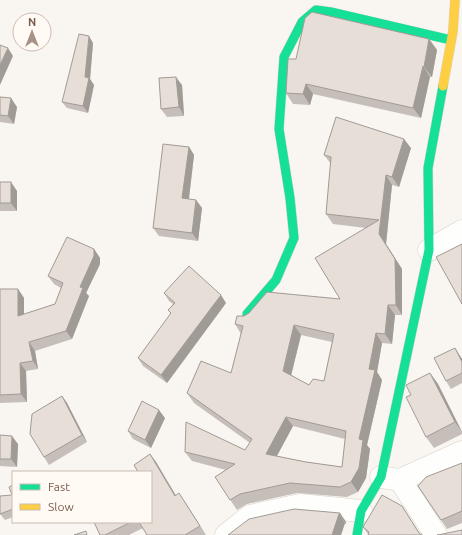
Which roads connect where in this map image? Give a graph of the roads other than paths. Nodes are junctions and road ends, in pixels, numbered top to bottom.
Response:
1 (455, 0) edge
2 (455, 32) edge
3 (462, 231) edge
4 (429, 250) junction
5 (247, 314) edge
6 (462, 452) edge
7 (391, 479) junction
8 (361, 511) junction
9 (226, 535) edge
10 (357, 535) edge
11 (436, 535) edge

1 - 2 street
2 - 4 street
2 - 5 street
3 - 4 street
4 - 7 street
6 - 7 street
7 - 8 street
7 - 11 street
8 - 9 street
8 - 10 street

